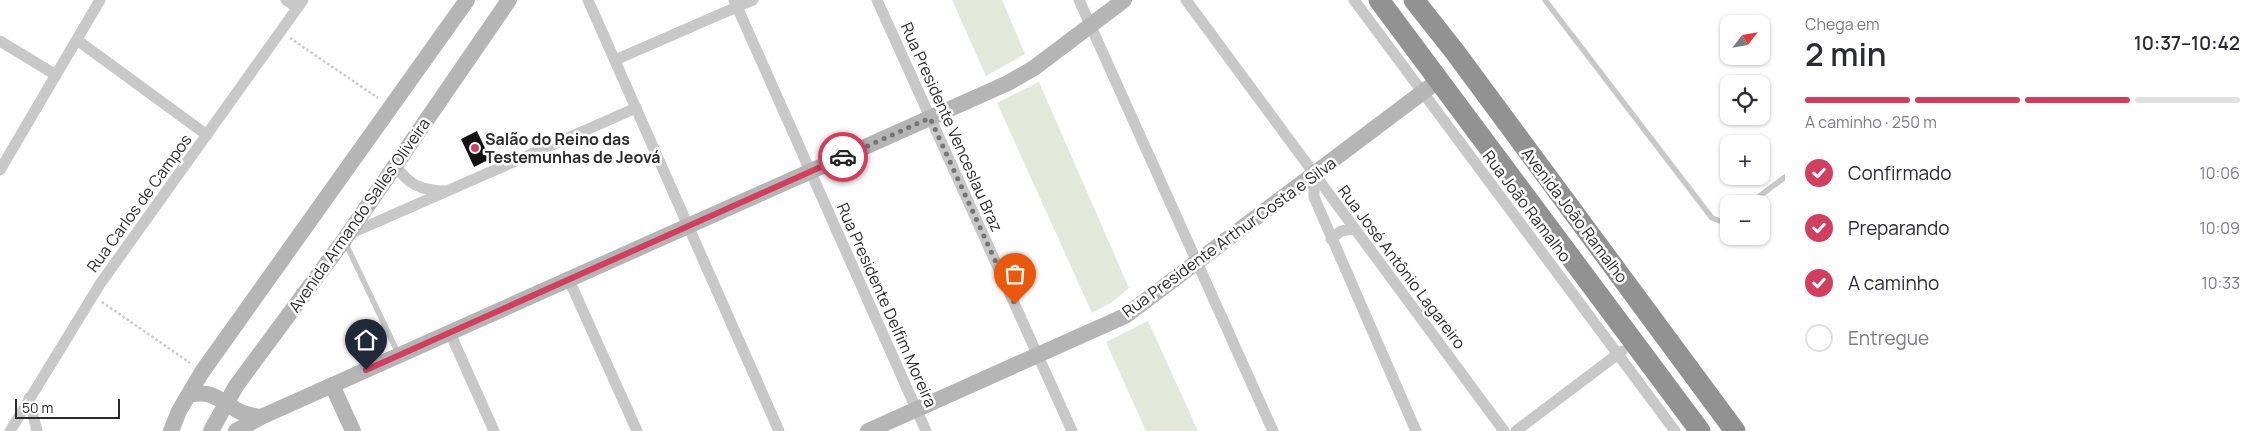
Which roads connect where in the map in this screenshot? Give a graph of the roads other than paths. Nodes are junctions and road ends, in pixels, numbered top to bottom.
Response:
1 (100, 0) edge
2 (286, 0) edge
3 (467, 0) edge
4 (509, 0) edge
5 (588, 0) edge
6 (753, 0) edge
7 (877, 0) edge
8 (1079, 0) edge
9 (1124, 0) edge
10 (1186, 0) edge
11 (1354, 0) edge
12 (1379, 0) edge
13 (1414, 0) edge
14 (1545, 0) edge
15 (736, 3) edge
16 (300, 4) edge
17 (1090, 26) junction
18 (77, 40) junction
19 (0, 41) edge
20 (1455, 52) junction
21 (615, 60) junction
22 (56, 75) junction
23 (1431, 86) junction
24 (636, 108) junction
25 (930, 118) junction
26 (208, 135) junction
27 (395, 165) junction
28 (0, 170) edge
29 (810, 171) junction
30 (1314, 175) junction
31 (1785, 177) edge
32 (446, 191) junction
33 (1761, 195) edge
34 (1720, 221) edge
35 (688, 226) junction
36 (1353, 229) junction
37 (346, 238) junction
38 (1331, 239) junction
39 (1196, 260) junction
40 (569, 280) junction
41 (450, 333) junction
42 (1626, 348) junction
43 (1038, 355) junction
44 (399, 356) junction
45 (332, 385) junction
46 (189, 395) junction
47 (29, 398) junction
48 (226, 402) junction
49 (916, 410) junction
50 (261, 417) junction
51 (174, 429) edge
52 (10, 431) edge
53 (37, 431) edge
54 (211, 431) edge
55 (236, 431) edge
56 (353, 431) edge
57 (494, 431) edge
58 (637, 431) edge
59 (779, 431) edge
60 (868, 431) edge
61 (926, 431) edge
62 (1072, 431) edge
63 (1273, 431) edge
64 (1416, 431) edge
65 (1504, 431) edge
66 (1516, 431) edge
67 (1675, 431) edge
68 (1700, 431) edge
69 (1736, 431) edge

1 - 18 street
2 - 16 street
3 - 46 street
4 - 27 street, Avenida Armando Salles Oliveira
5 - 21 street
6 - 15 street
7 - 25 street, Rua Presidente Venceslau Braz
8 - 17 street
9 - 17 street
10 - 30 street, Rua José Antônio Lagareiro
11 - 23 street
12 - 23 highway, Avenida João Ramalho
13 - 20 highway, Avenida João Ramalho
14 - 34 lane
15 - 21 street
15 - 29 street, Rua Presidente Delfim Moreira
16 - 26 street, Rua Carlos de Campos
17 - 25 street
17 - 39 street
18 - 22 street
18 - 26 street
19 - 22 street
20 - 23 highway
20 - 69 highway, Avenida João Ramalho
21 - 24 street
22 - 28 street
23 - 30 street, Rua Presidente Arthur Costa e Silva
23 - 42 highway, Avenida João Ramalho
24 - 32 street
24 - 35 street
25 - 29 street
25 - 43 street, Rua Presidente Venceslau Braz
26 - 47 street, Rua Carlos de Campos
27 - 32 street
27 - 37 street, Avenida Armando Salles Oliveira
29 - 35 street
29 - 49 street, Rua Presidente Delfim Moreira
30 - 36 street, Rua José Antônio Lagareiro
30 - 38 street
30 - 39 street, Rua Presidente Arthur Costa e Silva
31 - 33 lane
32 - 37 street
35 - 40 street
35 - 59 street
36 - 38 street
36 - 65 street, Rua José Antônio Lagareiro
37 - 44 lane
37 - 48 street, Avenida Armando Salles Oliveira
38 - 64 street
39 - 43 street, Rua Presidente Arthur Costa e Silva
39 - 63 street
40 - 41 street
40 - 58 street
41 - 44 street
41 - 57 street
42 - 66 street
42 - 67 street
42 - 68 highway, Avenida João Ramalho
43 - 49 street, Rua Presidente Arthur Costa e Silva
43 - 62 street, Rua Presidente Venceslau Braz
44 - 45 street
45 - 50 street
45 - 56 street
46 - 48 street
46 - 51 street
47 - 52 street, Rua Carlos de Campos
47 - 53 street
48 - 50 street
48 - 54 street, Avenida Armando Salles Oliveira
49 - 60 street, Rua Presidente Arthur Costa e Silva
49 - 61 street, Rua Presidente Delfim Moreira
50 - 55 street

